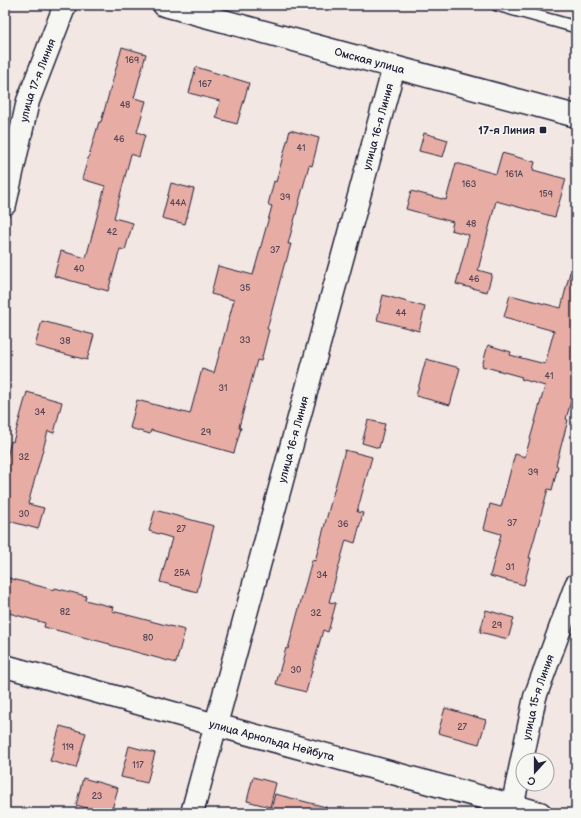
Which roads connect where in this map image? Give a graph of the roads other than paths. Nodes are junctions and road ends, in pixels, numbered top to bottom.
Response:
1 (65, 5) edge
2 (164, 5) edge
3 (497, 5) edge
4 (576, 27) edge
5 (394, 67) junction
6 (576, 114) edge
7 (5, 204) edge
8 (576, 584) edge
9 (5, 666) edge
10 (216, 725) junction
11 (512, 809) edge
12 (192, 813) edge
13 (540, 813) edge

1 - 7 street, улица 17-я Линия
2 - 5 street, Омская улица
3 - 4 lane
5 - 6 street, Омская улица
5 - 10 street, улица 16-я Линия
8 - 11 street, улица 15-я Линия
9 - 10 street, улица Арнольда Нейбута
10 - 11 street, улица Арнольда Нейбута
10 - 12 street, улица 16-я Линия
11 - 13 street, улица Арнольда Нейбута

